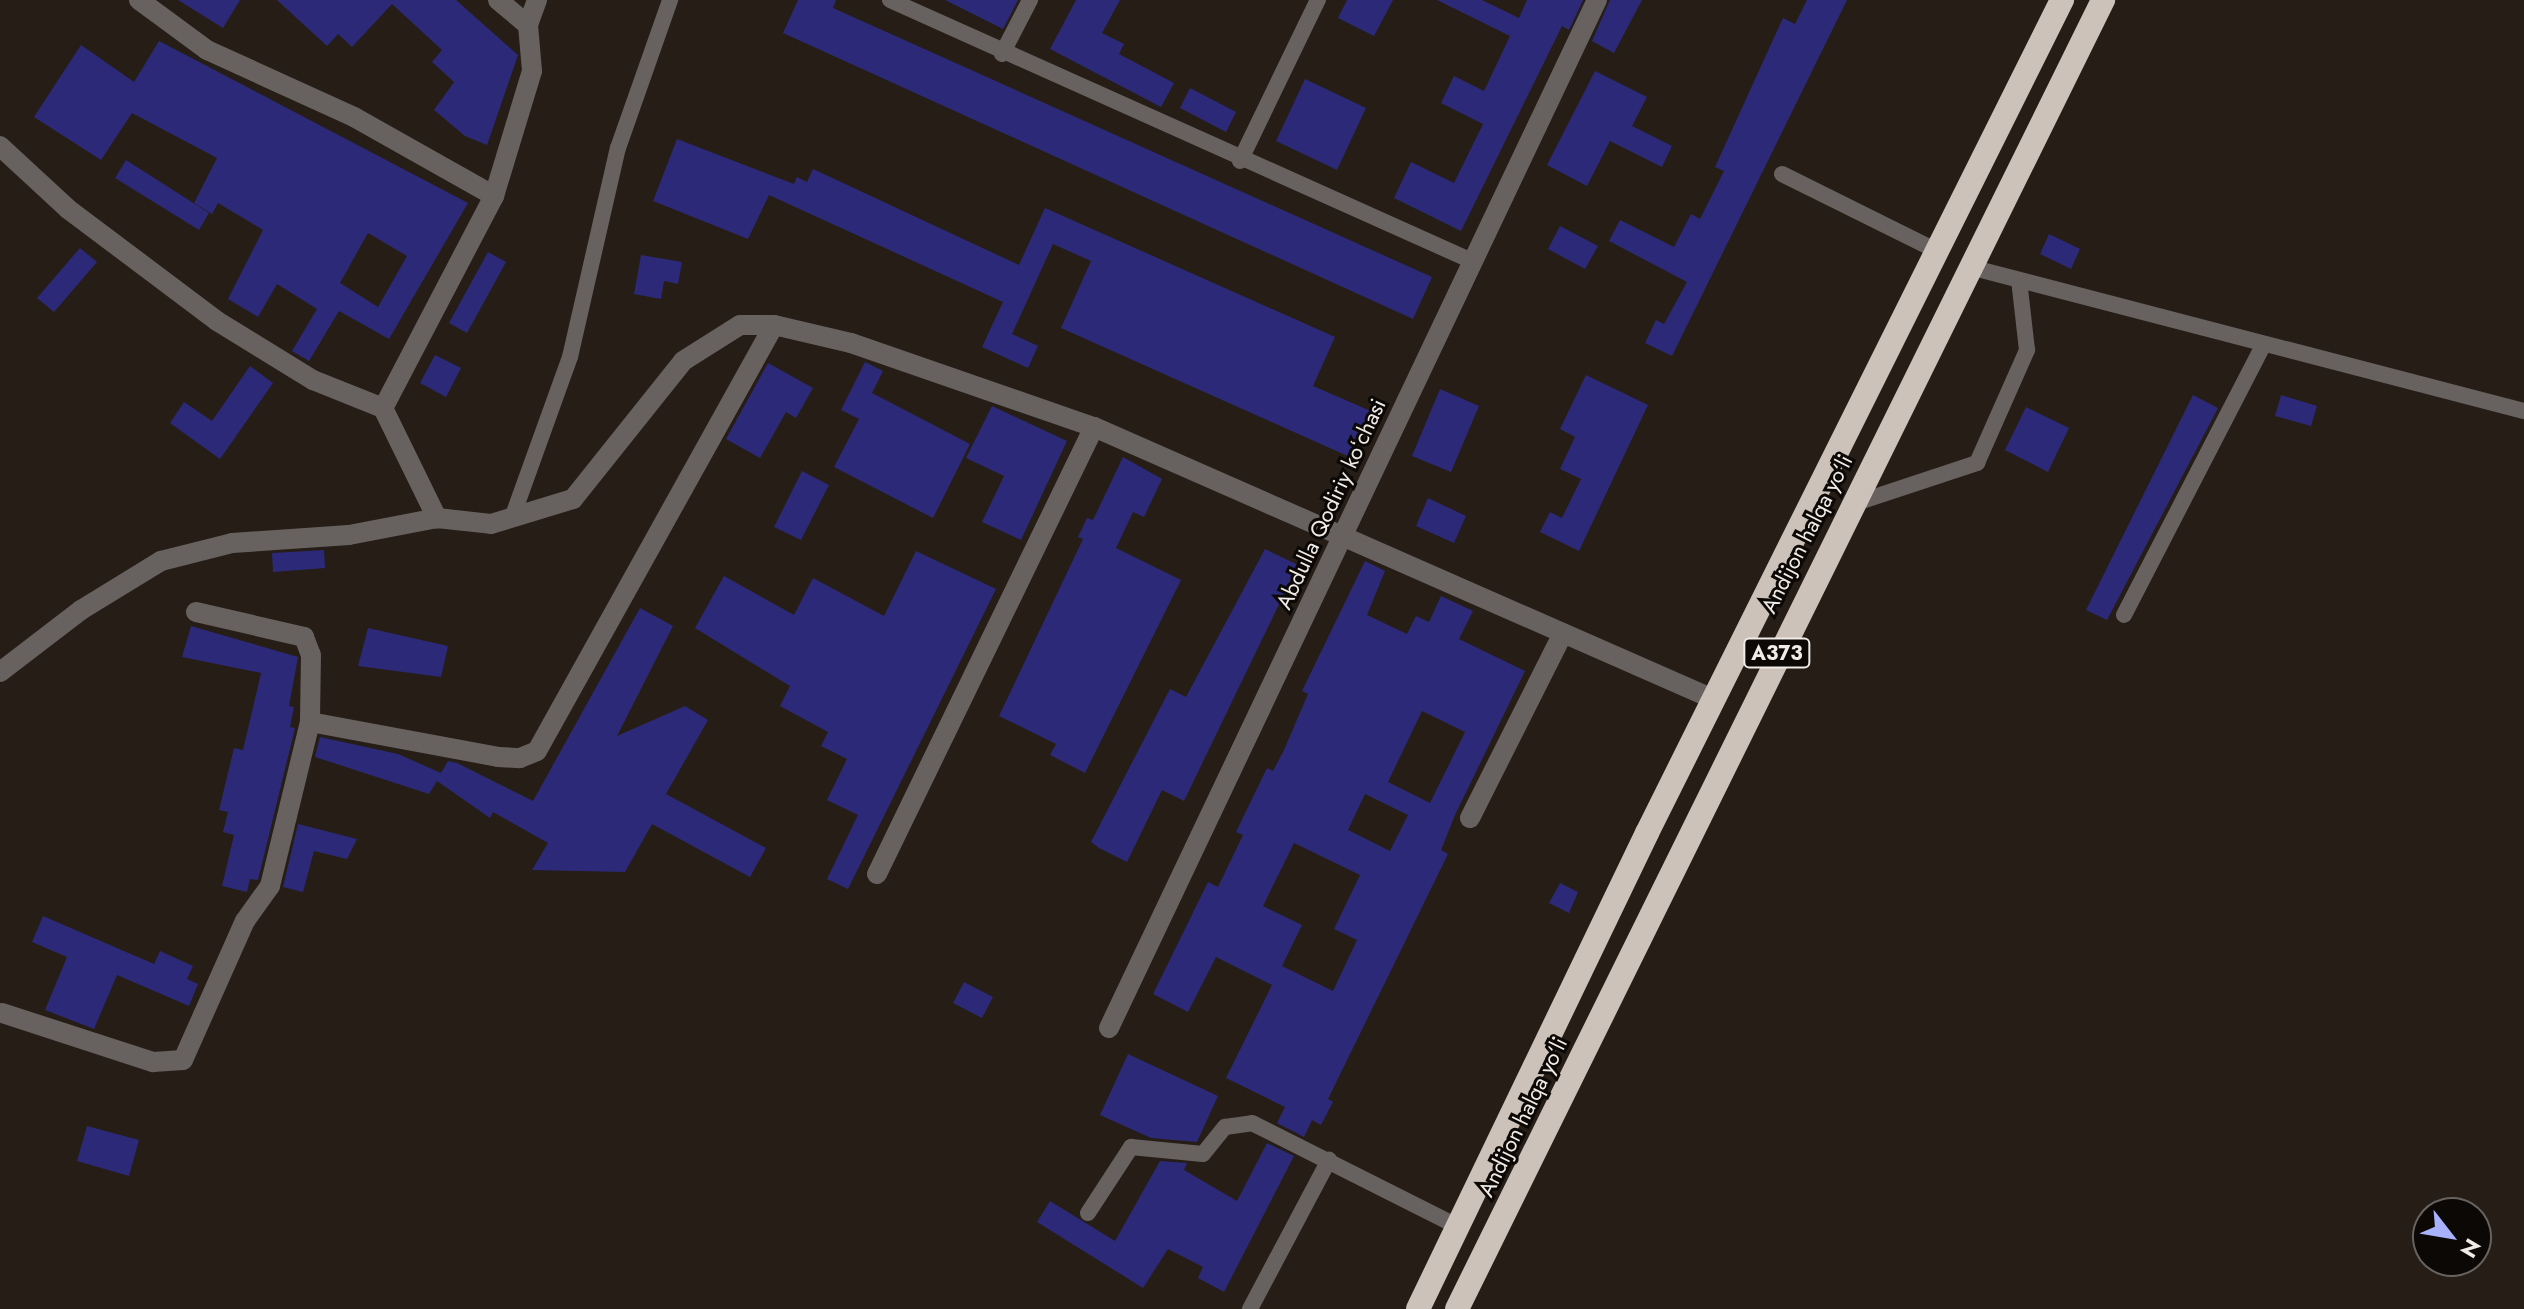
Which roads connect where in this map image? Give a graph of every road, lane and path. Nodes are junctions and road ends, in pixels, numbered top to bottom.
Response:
1 (139, 0) edge
2 (498, 0) edge
3 (537, 0) edge
4 (670, 0) edge
5 (890, 0) edge
6 (1030, 0) edge
7 (1318, 0) edge
8 (1597, 0) edge
9 (2062, 0) edge
10 (2103, 0) edge
11 (528, 25) junction
12 (1002, 54) junction
13 (0, 146) edge
14 (1240, 161) junction
15 (1782, 174) dead end
16 (494, 196) junction
17 (1937, 251) junction
18 (1470, 260) junction
19 (1970, 267) junction
20 (2019, 280) junction
21 (774, 325) junction
22 (2264, 344) junction
23 (383, 408) junction
24 (2524, 411) edge
25 (1094, 427) junction
26 (1851, 504) junction
27 (437, 518) junction
28 (512, 518) junction
29 (1345, 534) junction
30 (196, 612) dead end
31 (2124, 615) dead end
32 (1561, 637) junction
33 (0, 672) edge
34 (1713, 699) junction
35 (310, 722) junction
36 (1470, 818) dead end
37 (877, 874) dead end
38 (2, 1013) dead end
39 (1109, 1028) dead end
40 (1329, 1160) junction
41 (1088, 1213) dead end
42 (1459, 1227) junction
43 (1250, 1309) edge
44 (1418, 1309) edge
45 (1457, 1309) edge

1 - 16 street
2 - 11 street
3 - 11 street
4 - 28 lane
5 - 12 lane
6 - 12 lane
7 - 14 lane
8 - 18 street, Abdulla Qodiriy koʻchasi
9 - 17 highway, Andijon halqa yo‘li / A373
10 - 19 highway, Andijon halqa yo‘li / A373
11 - 16 street
12 - 14 lane
13 - 23 street
14 - 18 lane
15 - 17 lane
16 - 23 street
17 - 34 highway, Andijon halqa yo‘li / A373
18 - 29 street, Abdulla Qodiriy koʻchasi
19 - 20 lane
19 - 26 highway, Andijon halqa yo‘li / A373
20 - 22 lane
20 - 26 lane
21 - 25 street
21 - 28 street
21 - 35 street
22 - 24 lane
22 - 31 lane
23 - 27 street
25 - 29 street
25 - 37 street
26 - 45 highway, Andijon halqa yo‘li / A373
27 - 28 street
27 - 33 street
29 - 32 street
29 - 39 street, Abdulla Qodiriy koʻchasi
30 - 35 street
32 - 34 street
32 - 36 street
34 - 42 highway, Andijon halqa yo‘li / A373
35 - 38 street
40 - 41 lane
40 - 42 lane
40 - 43 lane
42 - 44 highway, Andijon halqa yo‘li / A373

